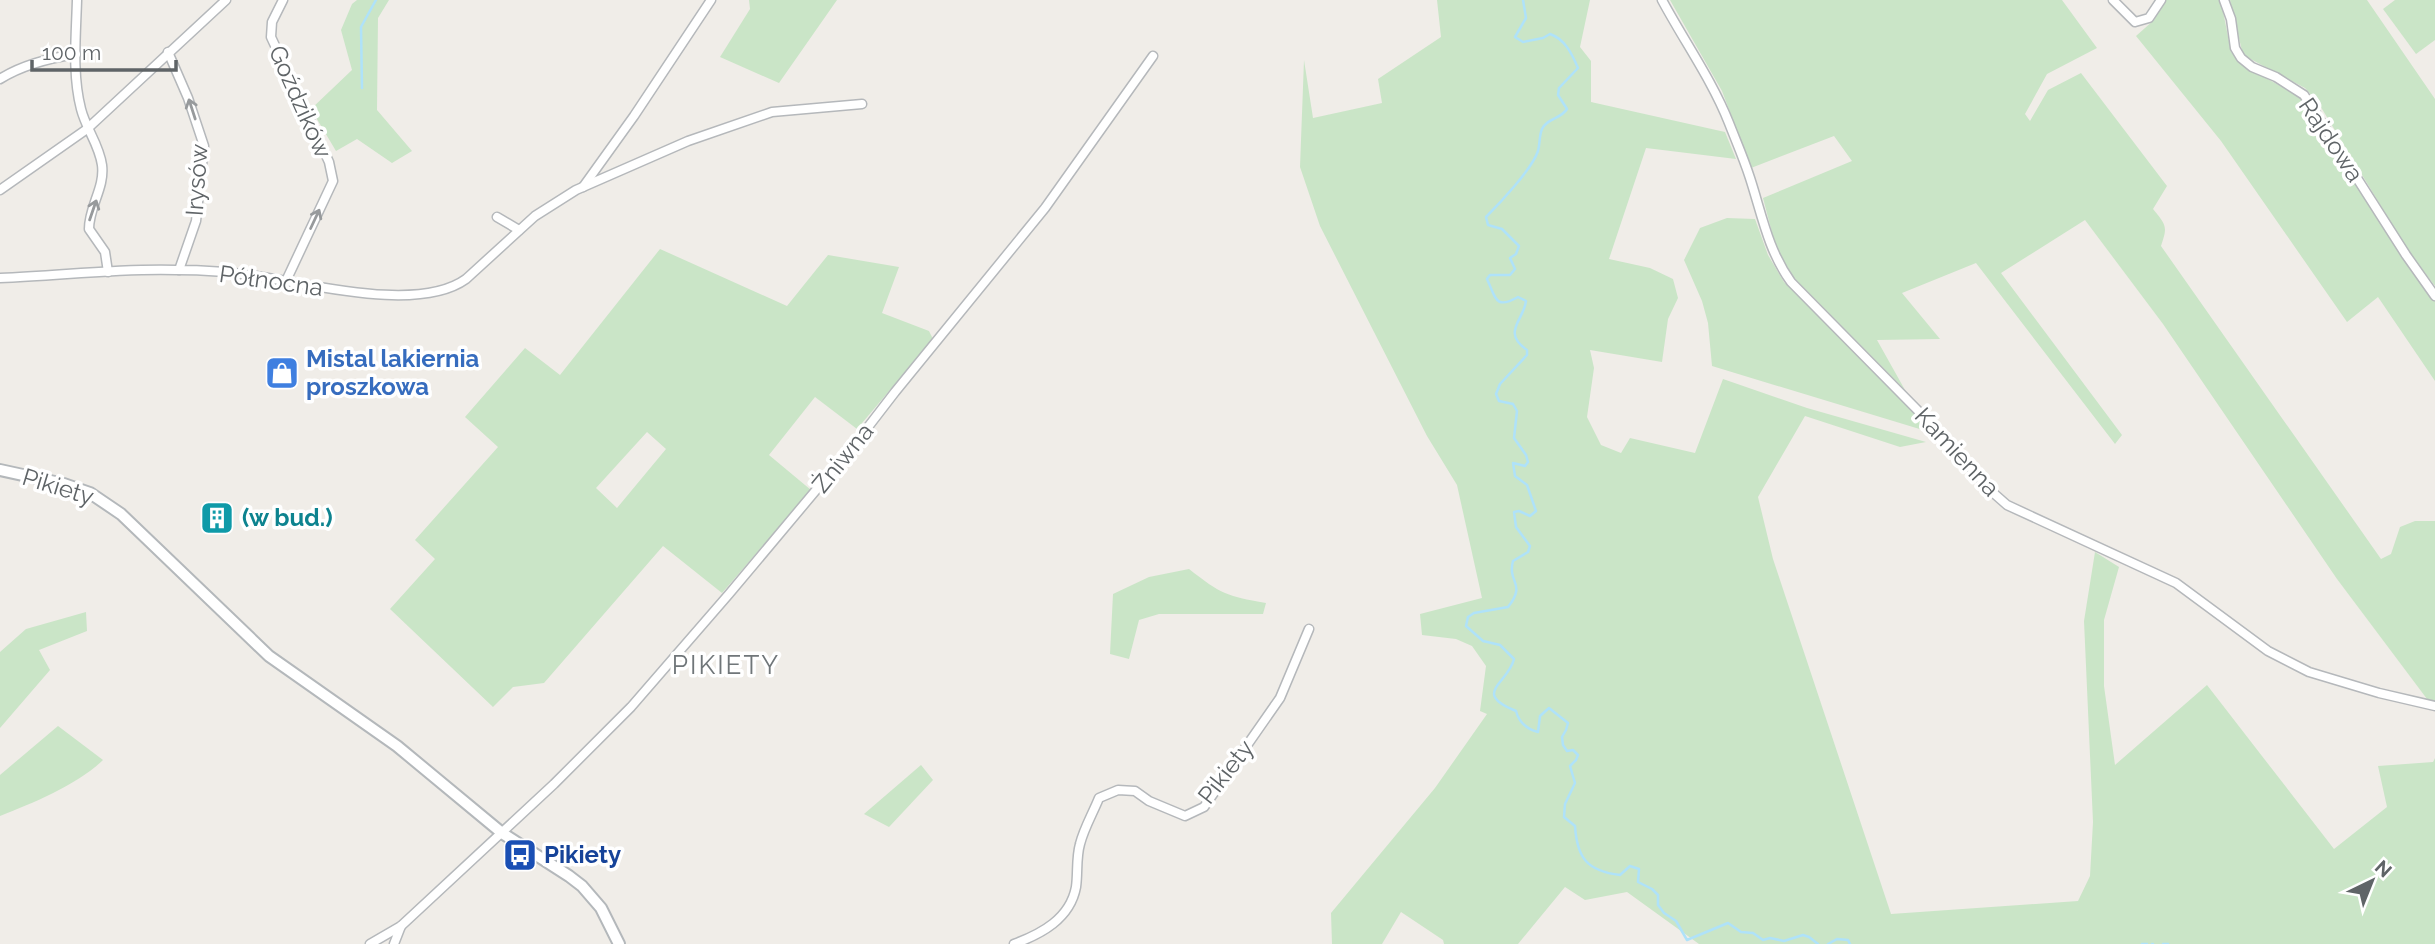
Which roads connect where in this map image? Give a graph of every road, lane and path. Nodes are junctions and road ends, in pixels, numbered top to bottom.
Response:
1 (77, 0) edge
2 (226, 0) edge
3 (283, 0) edge
4 (711, 0) edge
5 (1662, 0) edge
6 (2113, 0) edge
7 (2161, 0) edge
8 (2224, 0) edge
9 (168, 52) junction
10 (76, 54) junction
11 (1153, 56) dead end
12 (0, 79) edge
13 (862, 104) dead end
14 (87, 129) junction
15 (583, 187) junction
16 (0, 190) edge
17 (497, 217) dead end
18 (519, 230) junction
19 (179, 270) junction
20 (108, 272) junction
21 (0, 278) edge
22 (286, 281) junction
23 (2435, 296) edge
24 (0, 470) edge
25 (1309, 629) dead end
26 (2435, 706) edge
27 (502, 833) junction
28 (401, 926) junction
29 (370, 944) edge
30 (394, 944) edge
31 (619, 944) edge
32 (1014, 944) edge

1 - 10 street
2 - 9 street
22 -> 3 street, Goździków
4 - 15 street
5 - 26 street, Kamienna
6 - 7 street
8 - 23 street, Rajdowa
9 - 14 street
19 -> 9 street, Irysów
10 - 12 street
10 - 14 street
11 - 27 street, Żniwna
13 - 15 street, Północna
14 - 16 street
20 -> 14 street
15 - 18 street, Północna
17 - 18 street
18 - 22 street, Północna
19 - 20 street, Północna
19 - 22 street, Północna
20 - 21 street, Północna
24 - 27 street, Pikiety
25 - 32 street, Pikiety
27 - 28 street, Żniwna
27 - 31 street, Pikiety
28 - 29 street
28 - 30 street

